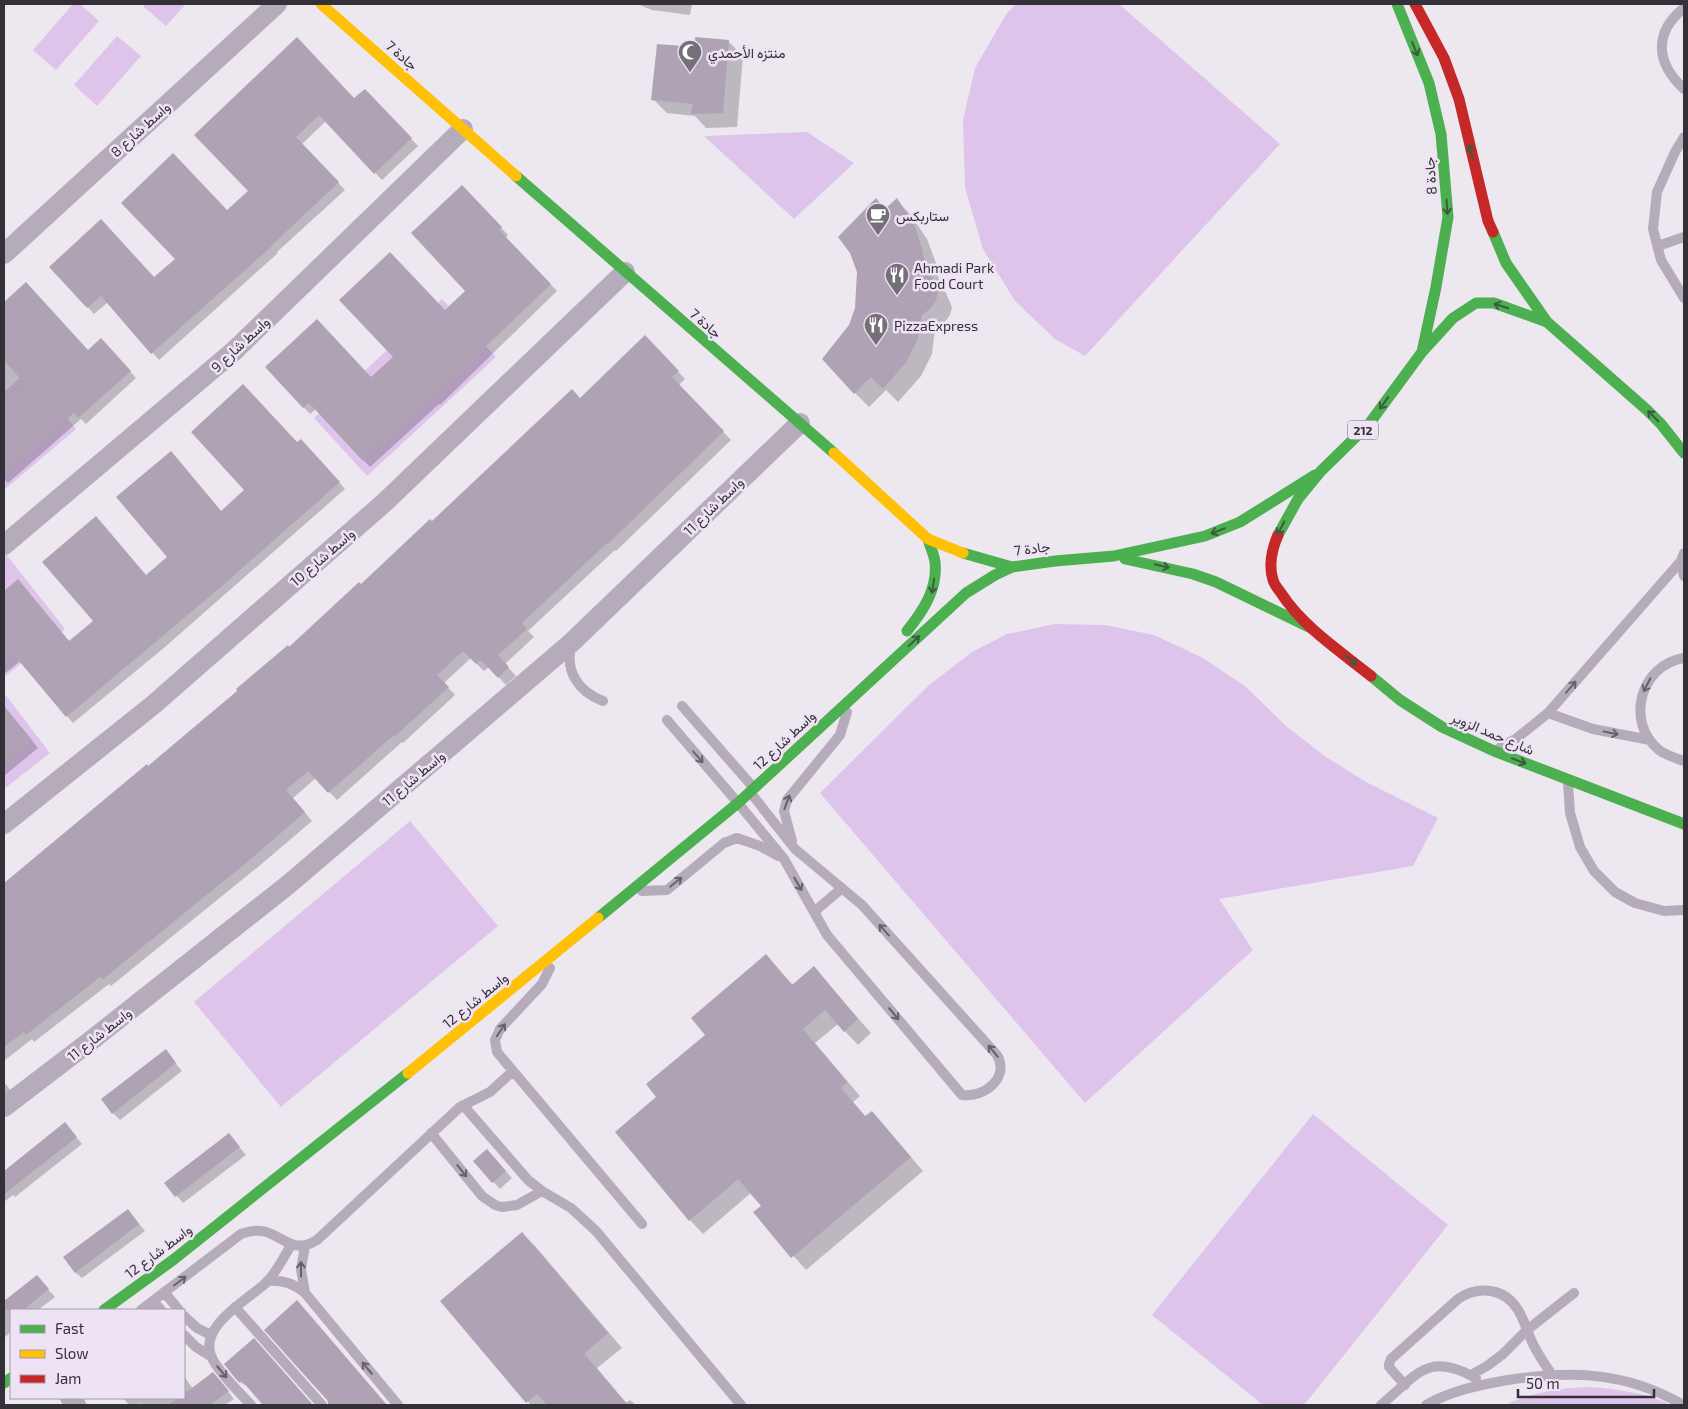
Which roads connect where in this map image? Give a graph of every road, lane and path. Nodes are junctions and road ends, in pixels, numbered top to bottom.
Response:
1 (277, 4) edge
2 (321, 4) edge
3 (1397, 4) edge
4 (1415, 4) edge
5 (1684, 8) edge
6 (1684, 89) edge
7 (463, 129) junction
8 (1684, 137) edge
9 (1684, 237) edge
10 (1658, 246) junction
11 (4, 254) edge
12 (625, 272) junction
13 (1684, 298) edge
14 (1547, 322) junction
15 (1422, 352) junction
16 (800, 423) junction
17 (1684, 453) edge
18 (1320, 471) junction
19 (928, 539) junction
20 (4, 545) edge
21 (1114, 556) junction
22 (1682, 557) edge
23 (1012, 567) junction
24 (1684, 576) edge
25 (1313, 629) junction
26 (571, 643) junction
27 (1684, 658) edge
28 (852, 697) junction
29 (603, 701) dead end
30 (682, 706) dead end
31 (1548, 713) junction
32 (666, 720) dead end
33 (1650, 740) junction
34 (1494, 751) junction
35 (1684, 761) edge
36 (1568, 779) junction
37 (751, 790) junction
38 (738, 803) junction
39 (4, 824) edge
40 (1684, 824) edge
41 (795, 849) junction
42 (784, 859) junction
43 (842, 888) junction
44 (630, 891) junction
45 (1684, 910) edge
46 (814, 912) junction
47 (554, 954) junction
48 (512, 1072) junction
49 (463, 1105) junction
50 (4, 1107) edge
51 (431, 1133) junction
52 (542, 1192) junction
53 (642, 1224) dead end
54 (291, 1245) junction
55 (305, 1246) junction
56 (267, 1282) junction
57 (164, 1292) junction
58 (305, 1293) junction
59 (1574, 1293) dead end
60 (153, 1301) junction
61 (236, 1308) junction
62 (105, 1309) edge
63 (142, 1309) edge
64 (160, 1309) edge
65 (178, 1309) edge
66 (185, 1317) edge
67 (1527, 1330) junction
68 (211, 1335) junction
69 (185, 1336) edge
70 (212, 1357) junction
71 (1471, 1375) junction
72 (1552, 1375) junction
73 (1486, 1384) junction
74 (1405, 1385) junction
75 (251, 1405) edge
76 (322, 1405) edge
77 (398, 1405) edge
78 (741, 1405) edge
79 (1381, 1405) edge
80 (1426, 1405) edge
81 (1683, 1405) edge

1 - 11 street, واسط شارع 8
2 - 7 main road, جادة 7
3 -> 15 main road, جادة 8
14 -> 4 main road
5 - 6 lane
7 - 12 main road, جادة 7
7 - 20 street, واسط شارع 9
8 - 10 lane
9 - 10 lane
10 - 13 lane
12 - 16 main road, جادة 7
12 - 39 street, واسط شارع 10
14 -> 15 main road, 212
17 -> 14 main road, 212
15 -> 18 main road, 212
16 - 19 main road, جادة 7
16 - 26 street, واسط شارع 11
18 -> 21 main road, جادة 7
18 -> 25 main road, 212
19 - 23 main road, جادة 7
19 -> 28 main road, واسط شارع 12
21 - 23 main road, جادة 7
21 -> 25 main road, جادة 7
22 - 24 lane
31 -> 22 lane
28 -> 23 main road, واسط شارع 12
25 -> 34 main road, شارع حمد الزوير / 212
26 - 29 lane
26 - 50 street, واسط شارع 11
27 -> 33 lane
28 - 37 main road, واسط شارع 12
41 -> 28 lane
30 - 37 lane
31 -> 33 lane
31 - 34 lane
32 -> 38 lane
33 - 35 lane
34 -> 36 main road, شارع حمد الزوير / 212
36 - 40 main road, شارع حمد الزوير / 212
36 - 45 lane
37 - 38 main road, واسط شارع 12
37 - 41 lane
38 - 42 lane
38 - 44 main road, واسط شارع 12
41 - 43 lane
44 -> 42 lane
42 -> 46 lane
43 - 46 lane
46 -> 43 lane
44 - 47 main road, واسط شارع 12
48 -> 47 lane
47 - 62 main road, واسط شارع 12
48 - 49 lane
48 - 53 lane
49 - 51 lane
49 - 52 lane
51 -> 52 lane
51 - 55 lane
52 - 78 lane
54 - 55 lane
54 - 56 lane
57 -> 54 lane
58 -> 55 lane
56 - 58 lane
56 - 61 lane
57 - 60 lane
57 - 65 lane
77 -> 58 lane
59 - 67 lane
60 - 63 lane
60 - 64 lane
61 - 68 lane
61 - 76 lane
66 - 68 lane
67 - 71 lane
67 - 72 lane
67 - 74 lane
68 - 70 lane
69 - 70 lane
70 -> 75 lane
71 - 73 lane
71 - 74 lane
72 - 73 lane
72 - 81 lane
73 - 80 lane
74 - 79 lane

